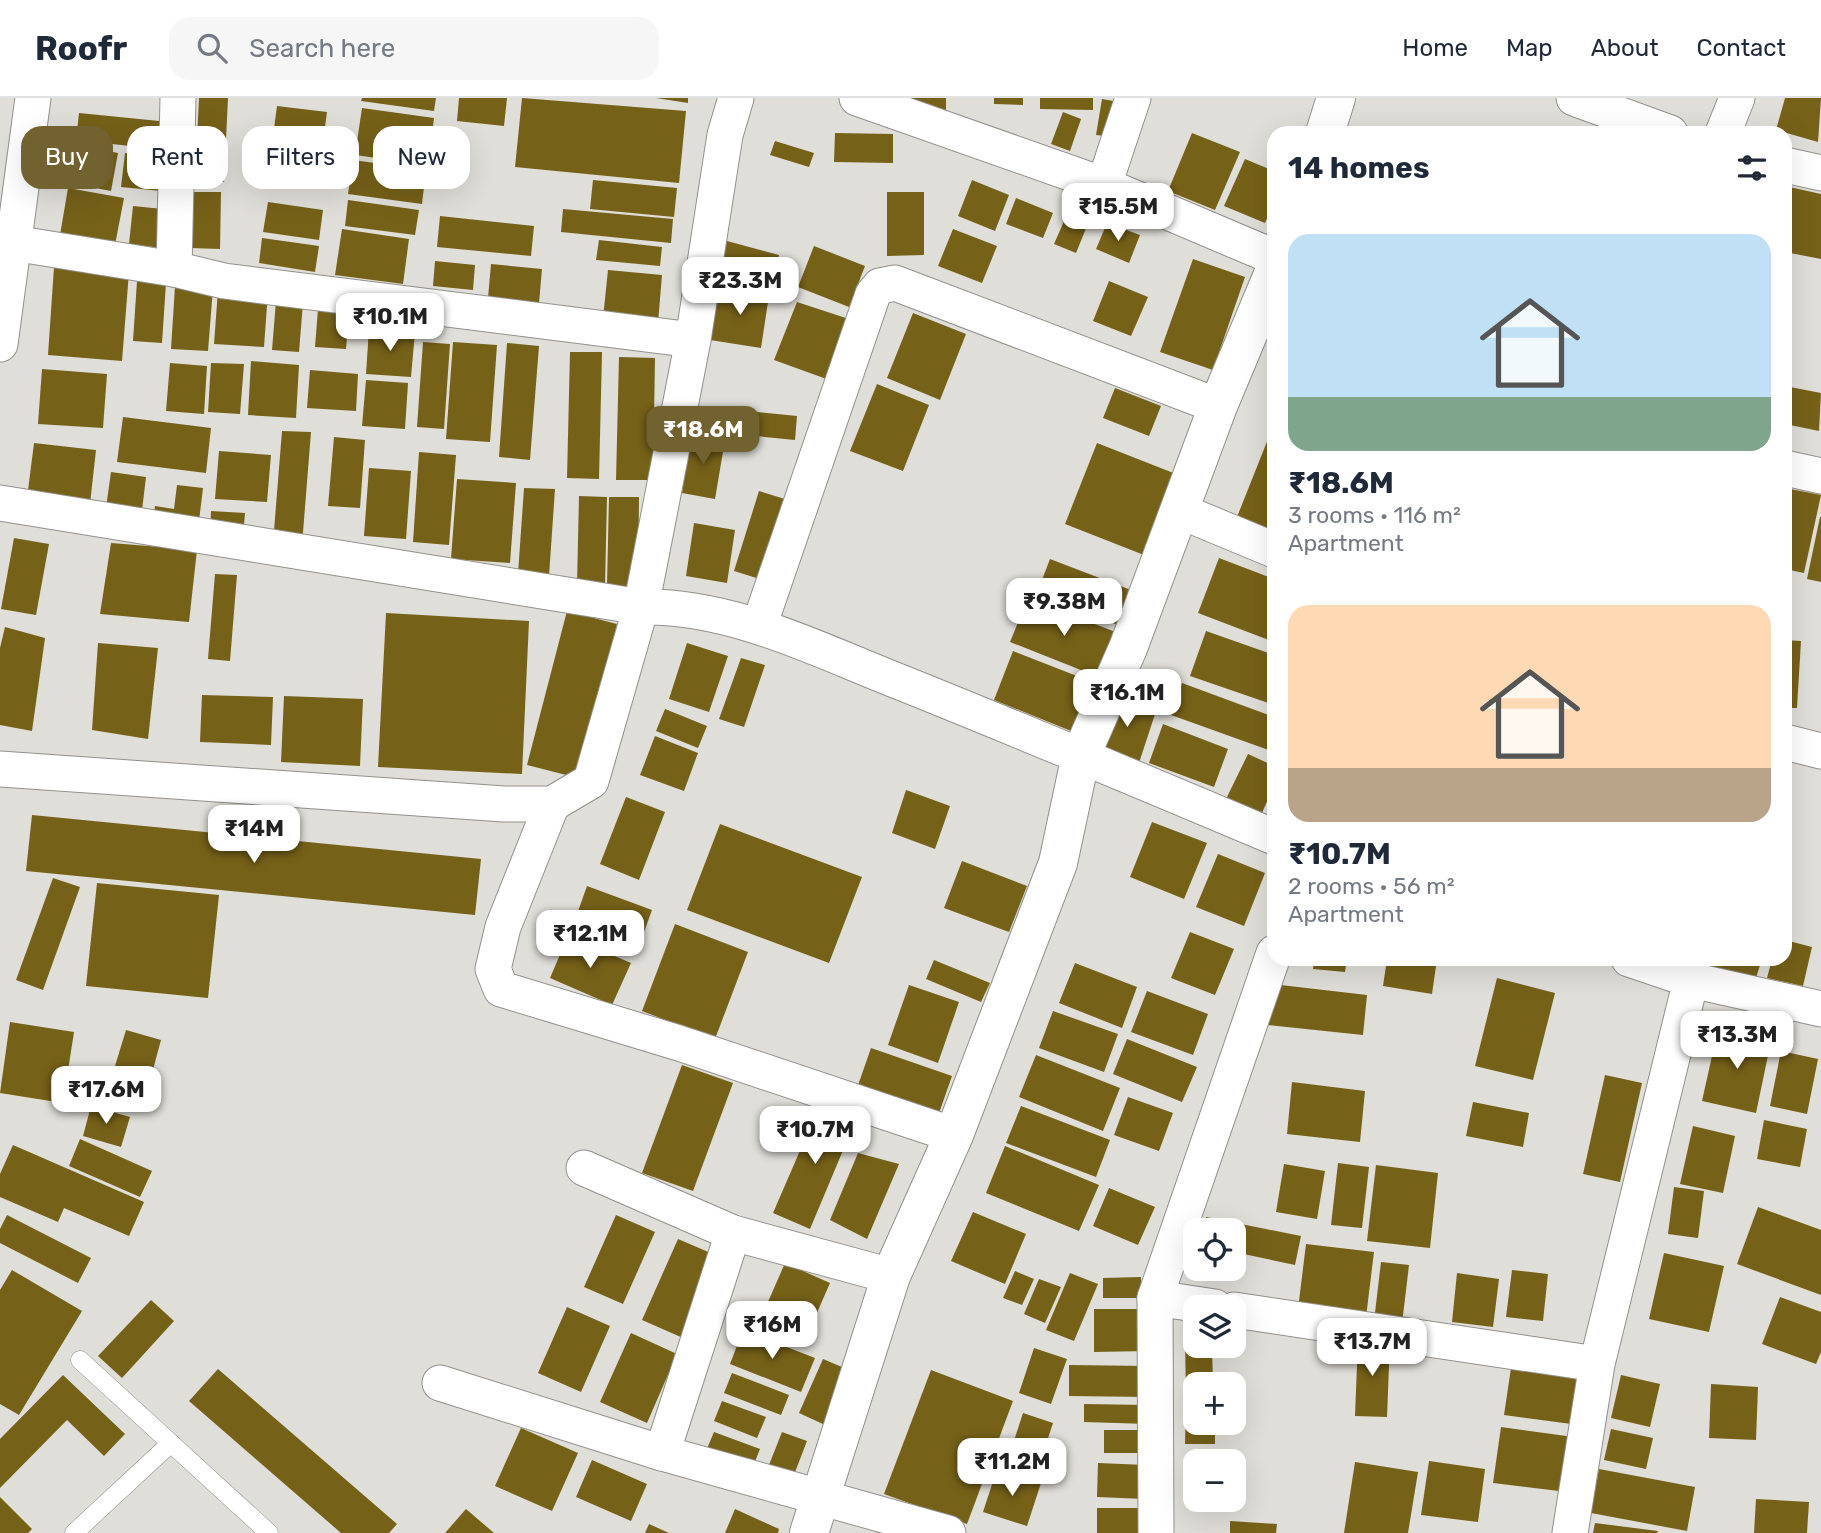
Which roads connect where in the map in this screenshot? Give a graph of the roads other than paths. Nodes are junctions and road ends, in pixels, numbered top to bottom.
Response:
1 (33, 98) edge
2 (178, 98) edge
3 (736, 98) edge
4 (857, 98) edge
5 (1133, 98) edge
6 (1336, 98) edge
7 (1574, 98) edge
8 (1737, 98) edge
9 (1327, 126) edge
10 (1651, 126) edge
11 (1726, 126) edge
12 (1792, 167) edge
13 (1821, 173) edge
14 (1104, 185) junction
15 (13, 243) junction
16 (1267, 254) edge
17 (174, 269) junction
18 (1267, 289) edge
19 (693, 340) junction
20 (0, 344) edge
21 (1218, 406) junction
22 (1792, 470) edge
23 (1821, 476) edge
24 (0, 503) edge
25 (1180, 511) junction
26 (1267, 547) edge
27 (641, 607) junction
28 (759, 626) junction
29 (1792, 744) edge
30 (1821, 751) edge
31 (1081, 755) junction
32 (0, 769) edge
33 (552, 804) junction
34 (1267, 834) edge
35 (1270, 966) edge
36 (1650, 966) edge
37 (1691, 980) junction
38 (1821, 1009) edge
39 (954, 1135) junction
40 (584, 1168) dead end
41 (733, 1233) junction
42 (891, 1276) junction
43 (1155, 1298) junction
44 (1183, 1302) edge
45 (1246, 1312) edge
46 (80, 1360) dead end
47 (1597, 1364) junction
48 (439, 1383) dead end
49 (171, 1443) junction
50 (662, 1454) junction
51 (821, 1498) junction
52 (74, 1533) edge
53 (269, 1533) edge
54 (808, 1533) edge
55 (948, 1533) edge
56 (1156, 1533) edge
57 (1570, 1533) edge

1 - 15 street
2 - 17 street
3 - 19 street
4 - 14 street
5 - 14 street
6 - 9 street
7 - 10 street
8 - 11 street
12 - 13 street
14 - 16 street
15 - 17 street
15 - 20 street
17 - 19 street
18 - 21 street
19 - 27 street
21 - 25 street
21 - 28 street
22 - 23 street
24 - 27 street
25 - 26 street
25 - 31 street
27 - 28 street
27 - 33 street
28 - 31 street
29 - 30 street
31 - 34 street
31 - 39 street
32 - 33 street
33 - 39 street
35 - 43 street
36 - 37 street
37 - 38 street
37 - 47 street
39 - 42 street
40 - 41 street
41 - 42 street
41 - 50 street
42 - 51 street
43 - 44 street
43 - 56 street
45 - 47 street
46 - 49 lane
47 - 57 street
48 - 50 street
49 - 52 lane
49 - 53 lane
50 - 51 street
51 - 54 street
51 - 55 street

